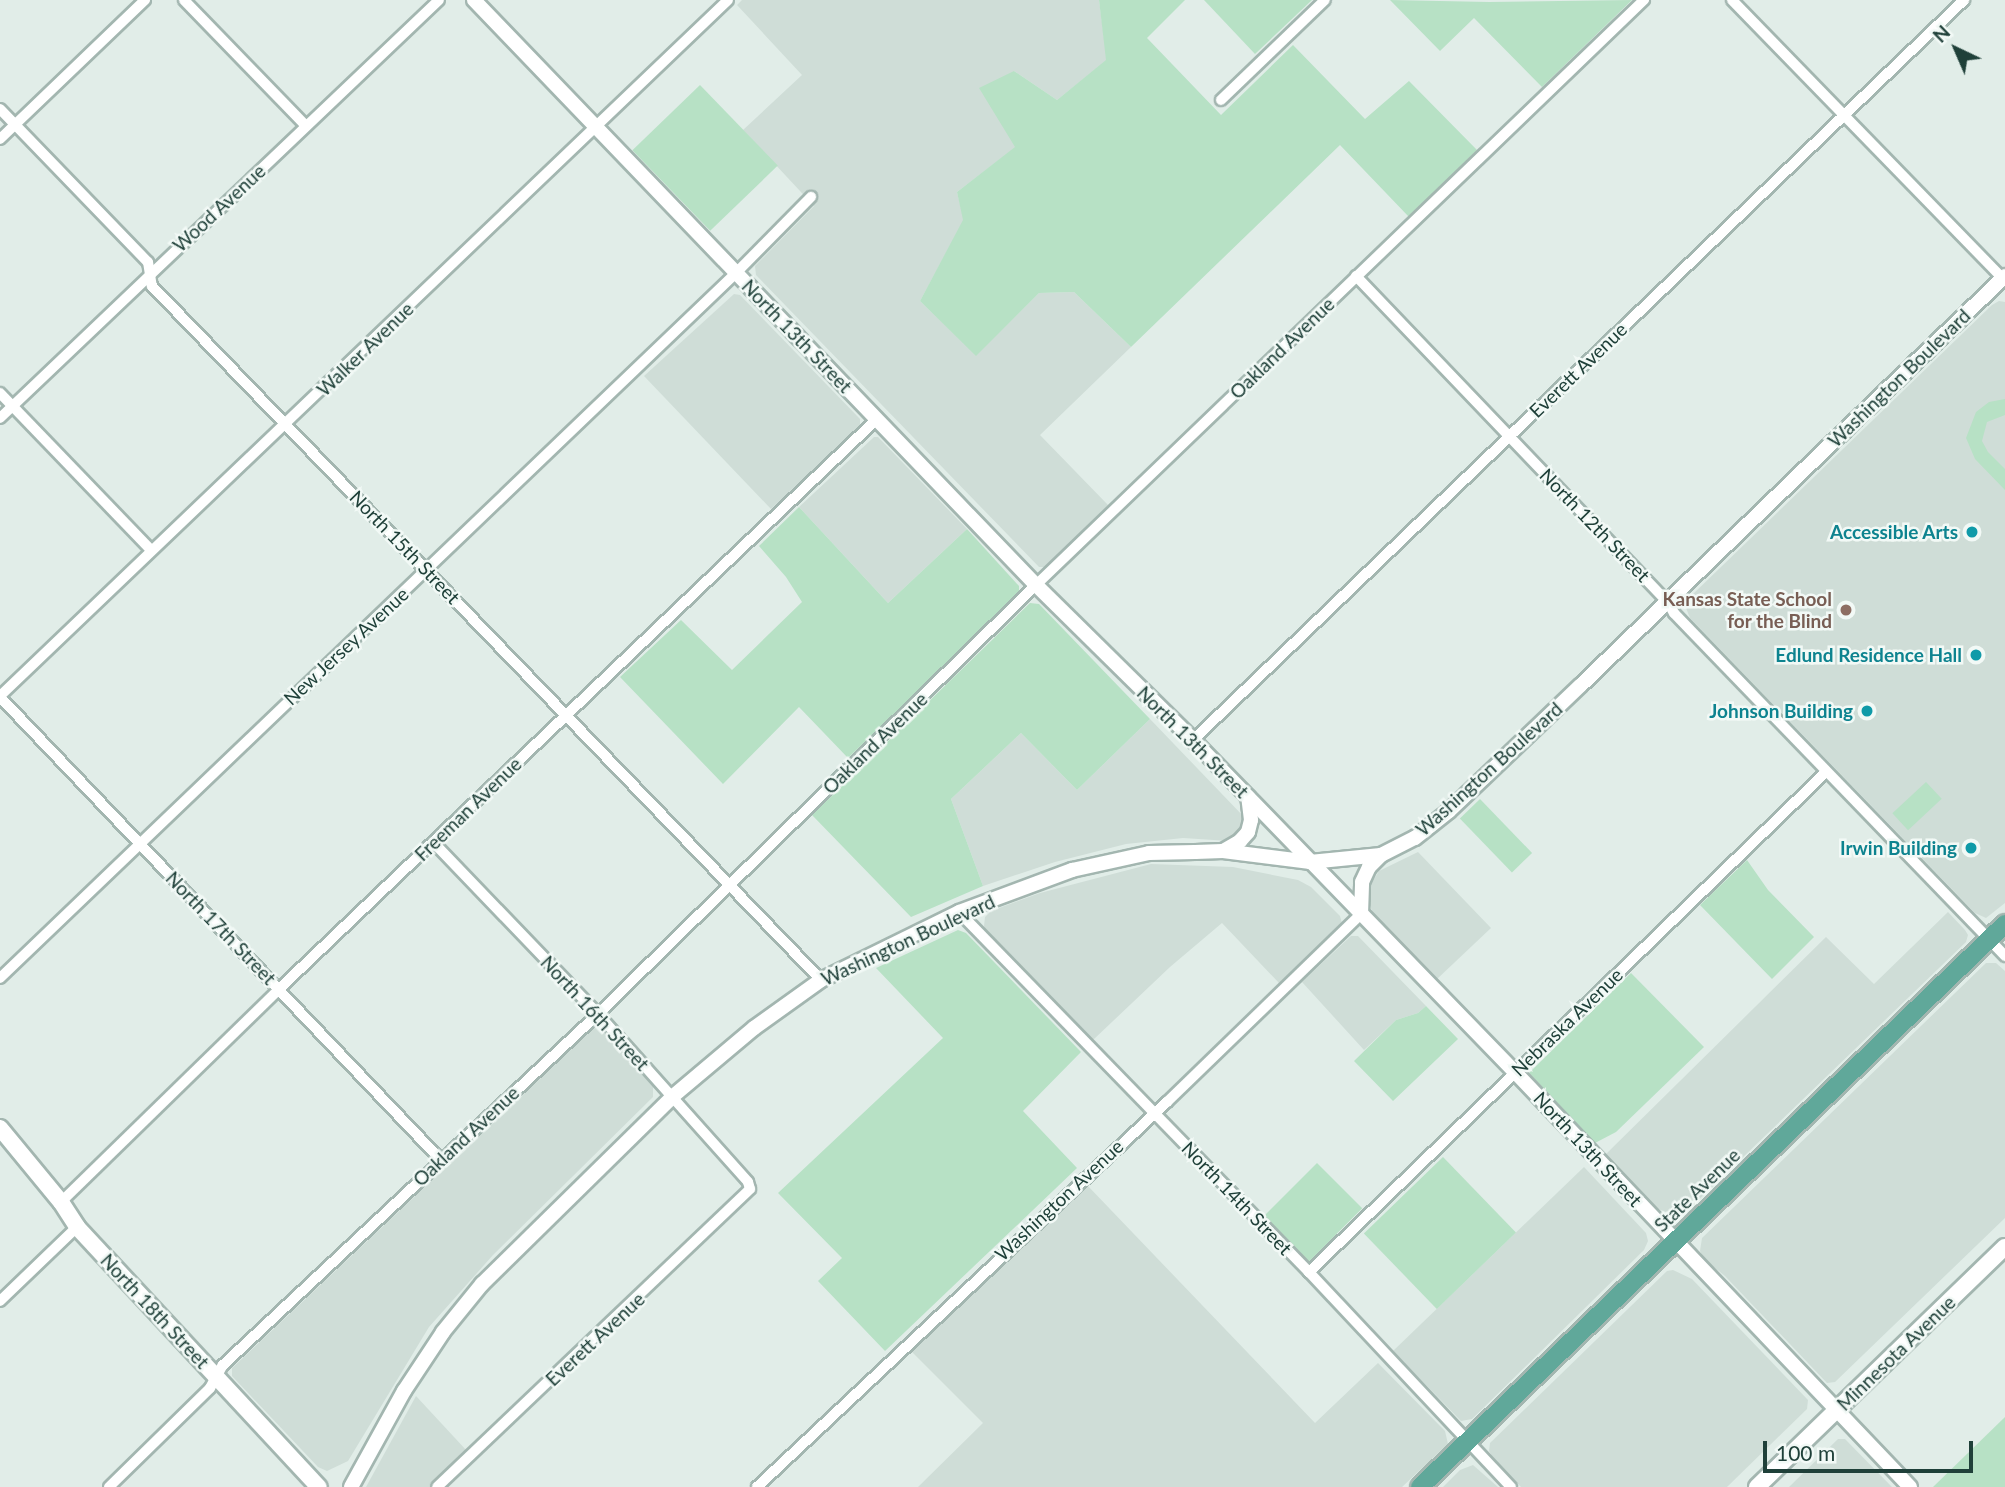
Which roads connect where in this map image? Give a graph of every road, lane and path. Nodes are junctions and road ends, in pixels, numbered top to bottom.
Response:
1 (145, 0) edge
2 (184, 0) edge
3 (439, 0) edge
4 (474, 0) edge
5 (728, 0) edge
6 (1325, 0) edge
7 (1644, 0) edge
8 (1732, 0) edge
9 (1964, 0) edge
10 (1221, 100) dead end
11 (0, 109) edge
12 (1844, 117) junction
13 (15, 125) junction
14 (306, 126) junction
15 (597, 128) junction
16 (0, 139) edge
17 (811, 197) dead end
18 (149, 273) junction
19 (736, 273) junction
20 (1356, 276) junction
21 (2004, 278) edge
22 (0, 393) edge
23 (13, 406) junction
24 (0, 418) edge
25 (877, 419) junction
26 (286, 425) junction
27 (1509, 435) junction
28 (151, 550) junction
29 (427, 569) junction
30 (1036, 585) junction
31 (1667, 601) junction
32 (0, 697) edge
33 (565, 716) junction
34 (1193, 740) junction
35 (1826, 772) junction
36 (1248, 797) junction
37 (435, 843) junction
38 (141, 844) junction
39 (1223, 851) junction
40 (1381, 855) junction
41 (1310, 862) junction
42 (730, 884) junction
43 (959, 912) junction
44 (1361, 914) junction
45 (2005, 924) edge
46 (1989, 940) junction
47 (2005, 957) edge
48 (0, 978) edge
49 (821, 980) junction
50 (279, 989) junction
51 (597, 1014) junction
52 (1515, 1072) junction
53 (672, 1097) junction
54 (1153, 1112) junction
55 (0, 1128) edge
56 (440, 1159) junction
57 (750, 1189) joint
58 (61, 1202) junction
59 (77, 1227) junction
60 (1673, 1241) junction
61 (2005, 1247) edge
62 (1309, 1272) junction
63 (0, 1301) edge
64 (217, 1377) junction
65 (1836, 1410) junction
66 (1467, 1442) junction
67 (109, 1487) edge
68 (319, 1487) edge
69 (351, 1487) edge
70 (438, 1487) edge
71 (757, 1487) edge
72 (1420, 1487) edge
73 (1511, 1487) edge
74 (1757, 1487) edge
75 (1910, 1487) edge

1 - 13 street
2 - 14 street
3 - 14 street, Wood Avenue
4 - 15 street, North 13th Street
5 - 15 street, Walker Avenue
6 - 10 street
7 - 20 street, Oakland Avenue
8 - 12 street
9 - 12 street, Everett Avenue
11 - 13 street, North 15th Street
12 - 21 street
12 - 27 street, Everett Avenue
13 - 16 street
13 - 18 street, North 15th Street
14 - 18 street, Wood Avenue
15 - 19 street, North 13th Street
15 - 26 street, Walker Avenue
17 - 19 street, New Jersey Avenue
18 - 23 street, Wood Avenue
18 - 26 street, North 15th Street
19 - 25 street, North 13th Street
19 - 29 street, New Jersey Avenue
20 - 27 street, North 12th Street
20 - 30 street, Oakland Avenue
21 - 31 street, Washington Boulevard
22 - 23 street
23 - 24 street, Wood Avenue
23 - 28 street
25 - 30 street, North 13th Street
25 - 33 street, Freeman Avenue
26 - 28 street, Walker Avenue
26 - 29 street, North 15th Street
27 - 31 street, North 12th Street
27 - 34 street, Everett Avenue
28 - 32 street, Walker Avenue
29 - 33 street, North 15th Street
29 - 38 street, New Jersey Avenue
30 - 34 street, North 13th Street
30 - 42 street, Oakland Avenue
31 - 35 street, North 12th Street
31 - 40 street, Washington Boulevard
32 - 38 street, North 17th Street
33 - 37 street, Freeman Avenue
33 - 42 street, North 15th Street
34 - 36 street, North 13th Street
35 - 46 street, North 12th Street
35 - 52 street, Nebraska Avenue
36 - 39 street
36 - 41 street, North 13th Street
37 - 50 street, Freeman Avenue
37 - 51 street, North 16th Street
38 - 48 street, New Jersey Avenue
38 - 50 street, North 17th Street
39 - 41 street, Washington Boulevard
39 - 43 street, Washington Boulevard
40 - 41 street, Washington Boulevard
40 - 44 street
41 - 44 street, North 13th Street
42 - 49 street, North 15th Street
42 - 51 street, Oakland Avenue
43 - 49 street, Washington Boulevard
43 - 54 street, North 14th Street
44 - 52 street, North 13th Street
44 - 54 street, Washington Avenue
45 - 46 main road, State Avenue
46 - 47 street, North 12th Street
46 - 60 main road, State Avenue
49 - 53 street, Washington Boulevard
50 - 56 street, North 17th Street
50 - 58 street, Freeman Avenue
51 - 53 street, North 16th Street
51 - 56 street, Oakland Avenue
52 - 60 street, North 13th Street
52 - 62 street, Nebraska Avenue
53 - 57 street, North 16th Street
53 - 69 street, Washington Boulevard
54 - 62 street, North 14th Street
54 - 71 street, Washington Avenue
55 - 58 main road, North 18th Street
56 - 64 street, Oakland Avenue
57 - 70 street, Everett Avenue
58 - 59 main road, North 18th Street
59 - 63 street
59 - 64 main road, North 18th Street
60 - 65 street, North 13th Street
60 - 66 main road, State Avenue
61 - 65 main road, Minnesota Avenue
62 - 66 street, North 14th Street
64 - 67 street, Oakland Avenue
64 - 68 main road, North 18th Street
65 - 74 main road, Minnesota Avenue
65 - 75 street, North 13th Street
66 - 72 main road, State Avenue
66 - 73 street, North 14th Street

